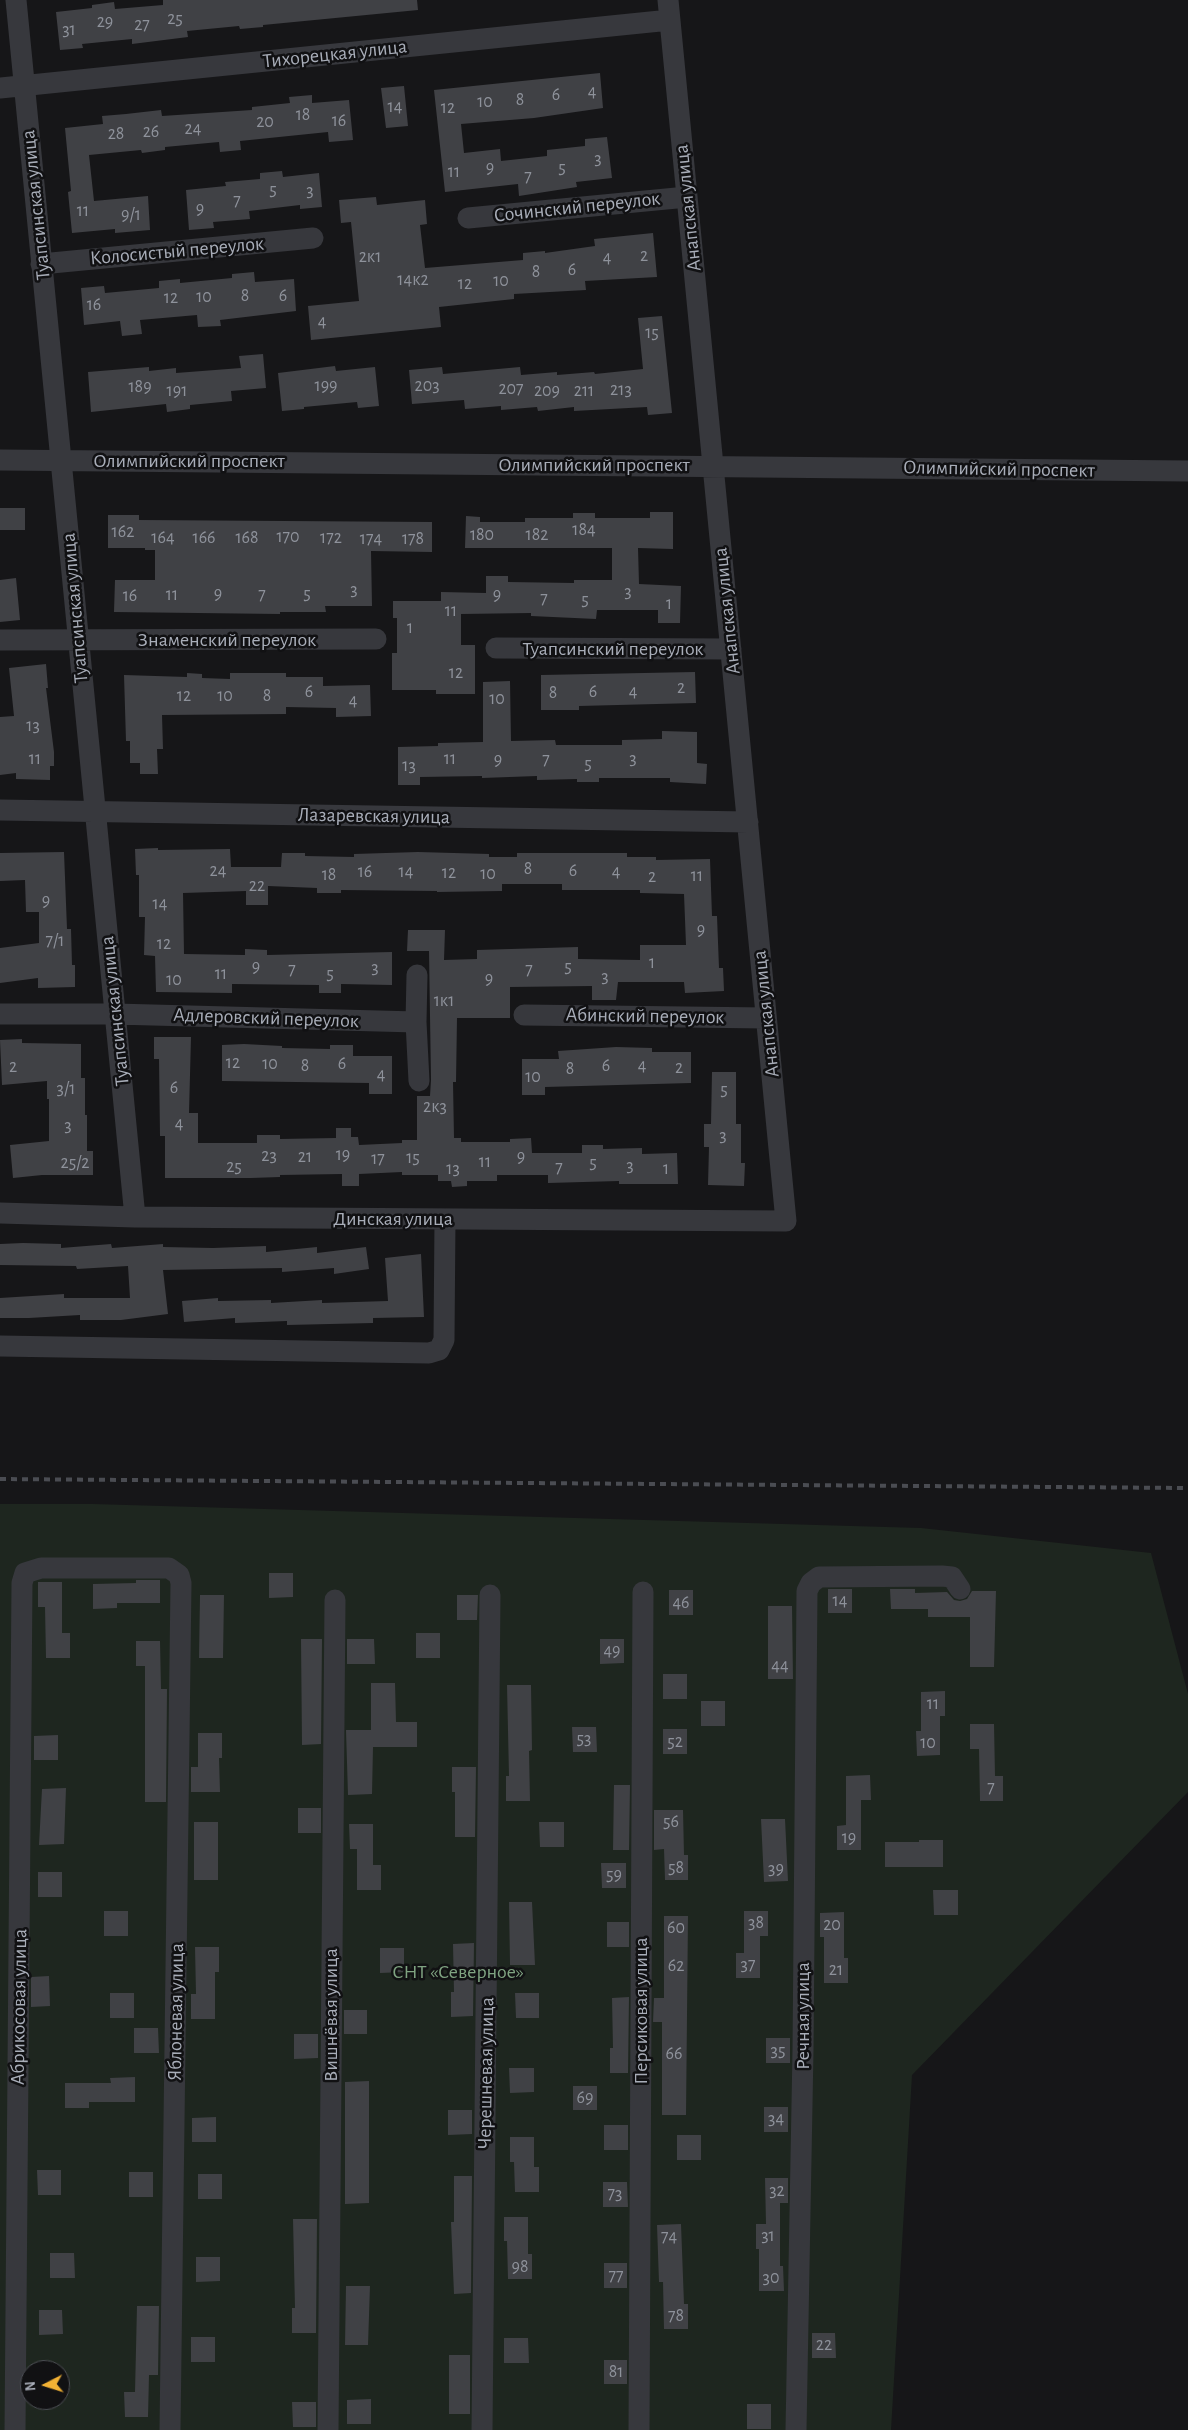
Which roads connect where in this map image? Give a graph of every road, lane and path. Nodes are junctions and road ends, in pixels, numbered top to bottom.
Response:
1 (16, 0) edge
2 (669, 10) edge
3 (24, 86) junction
4 (0, 88) edge
5 (687, 197) junction
6 (468, 218) dead end
7 (313, 238) dead end
8 (42, 264) junction
9 (0, 460) edge
10 (61, 460) junction
11 (713, 466) junction
12 (1188, 471) edge
13 (376, 639) dead end
14 (0, 640) edge
15 (78, 640) junction
16 (496, 648) dead end
17 (731, 649) junction
18 (0, 810) edge
19 (95, 811) junction
20 (748, 822) junction
21 (416, 975) dead end
22 (0, 1014) edge
23 (115, 1014) junction
24 (524, 1015) dead end
25 (766, 1018) junction
26 (416, 1022) junction
27 (419, 1081) dead end
28 (0, 1213) edge
29 (135, 1217) junction
30 (445, 1219) junction
31 (786, 1221) joint
32 (0, 1346) edge
33 (22, 1583) joint
34 (960, 1589) dead end
35 (643, 1592) dead end
36 (490, 1595) dead end
37 (335, 1600) dead end
38 (15, 2430) edge
39 (170, 2430) edge
40 (328, 2430) edge
41 (482, 2430) edge
42 (639, 2430) edge
43 (796, 2430) edge

1 - 3 street, Туапсинская улица
2 - 3 street, Тихорецкая улица
2 - 5 street, Анапская улица
3 - 4 street, Тихорецкая улица
3 - 8 street, Туапсинская улица
5 - 6 street, Сочинский переулок
5 - 11 street, Анапская улица
7 - 8 street, Колосистый переулок
8 - 10 street, Туапсинская улица
9 - 10 street, Олимпийский проспект
10 - 11 street, Олимпийский проспект
10 - 15 street, Туапсинская улица
11 - 12 street, Олимпийский проспект
11 - 17 street, Анапская улица
13 - 15 street, Знаменский переулок
14 - 15 street, Знаменский переулок
15 - 19 street, Туапсинская улица
16 - 17 street, Туапсинский переулок
17 - 20 street, Анапская улица
18 - 19 street, Лазаревская улица
19 - 20 street, Лазаревская улица
19 - 23 street, Туапсинская улица
20 - 25 street, Анапская улица
21 - 26 street
22 - 23 street, Адлеровский переулок
23 - 26 street, Адлеровский переулок
23 - 29 street, Туапсинская улица
24 - 25 street, Абинский переулок
25 - 31 street, Анапская улица
26 - 27 street
28 - 29 street, Динская улица
29 - 30 street, Динская улица
30 - 31 street, Динская улица
30 - 32 street
33 - 38 street, Абрикосовая улица
33 - 39 street, Яблоневая улица
34 - 43 street, Речная улица
35 - 42 street, Персиковая улица
36 - 41 street, Черешневая улица
37 - 40 street, Вишнёвая улица

